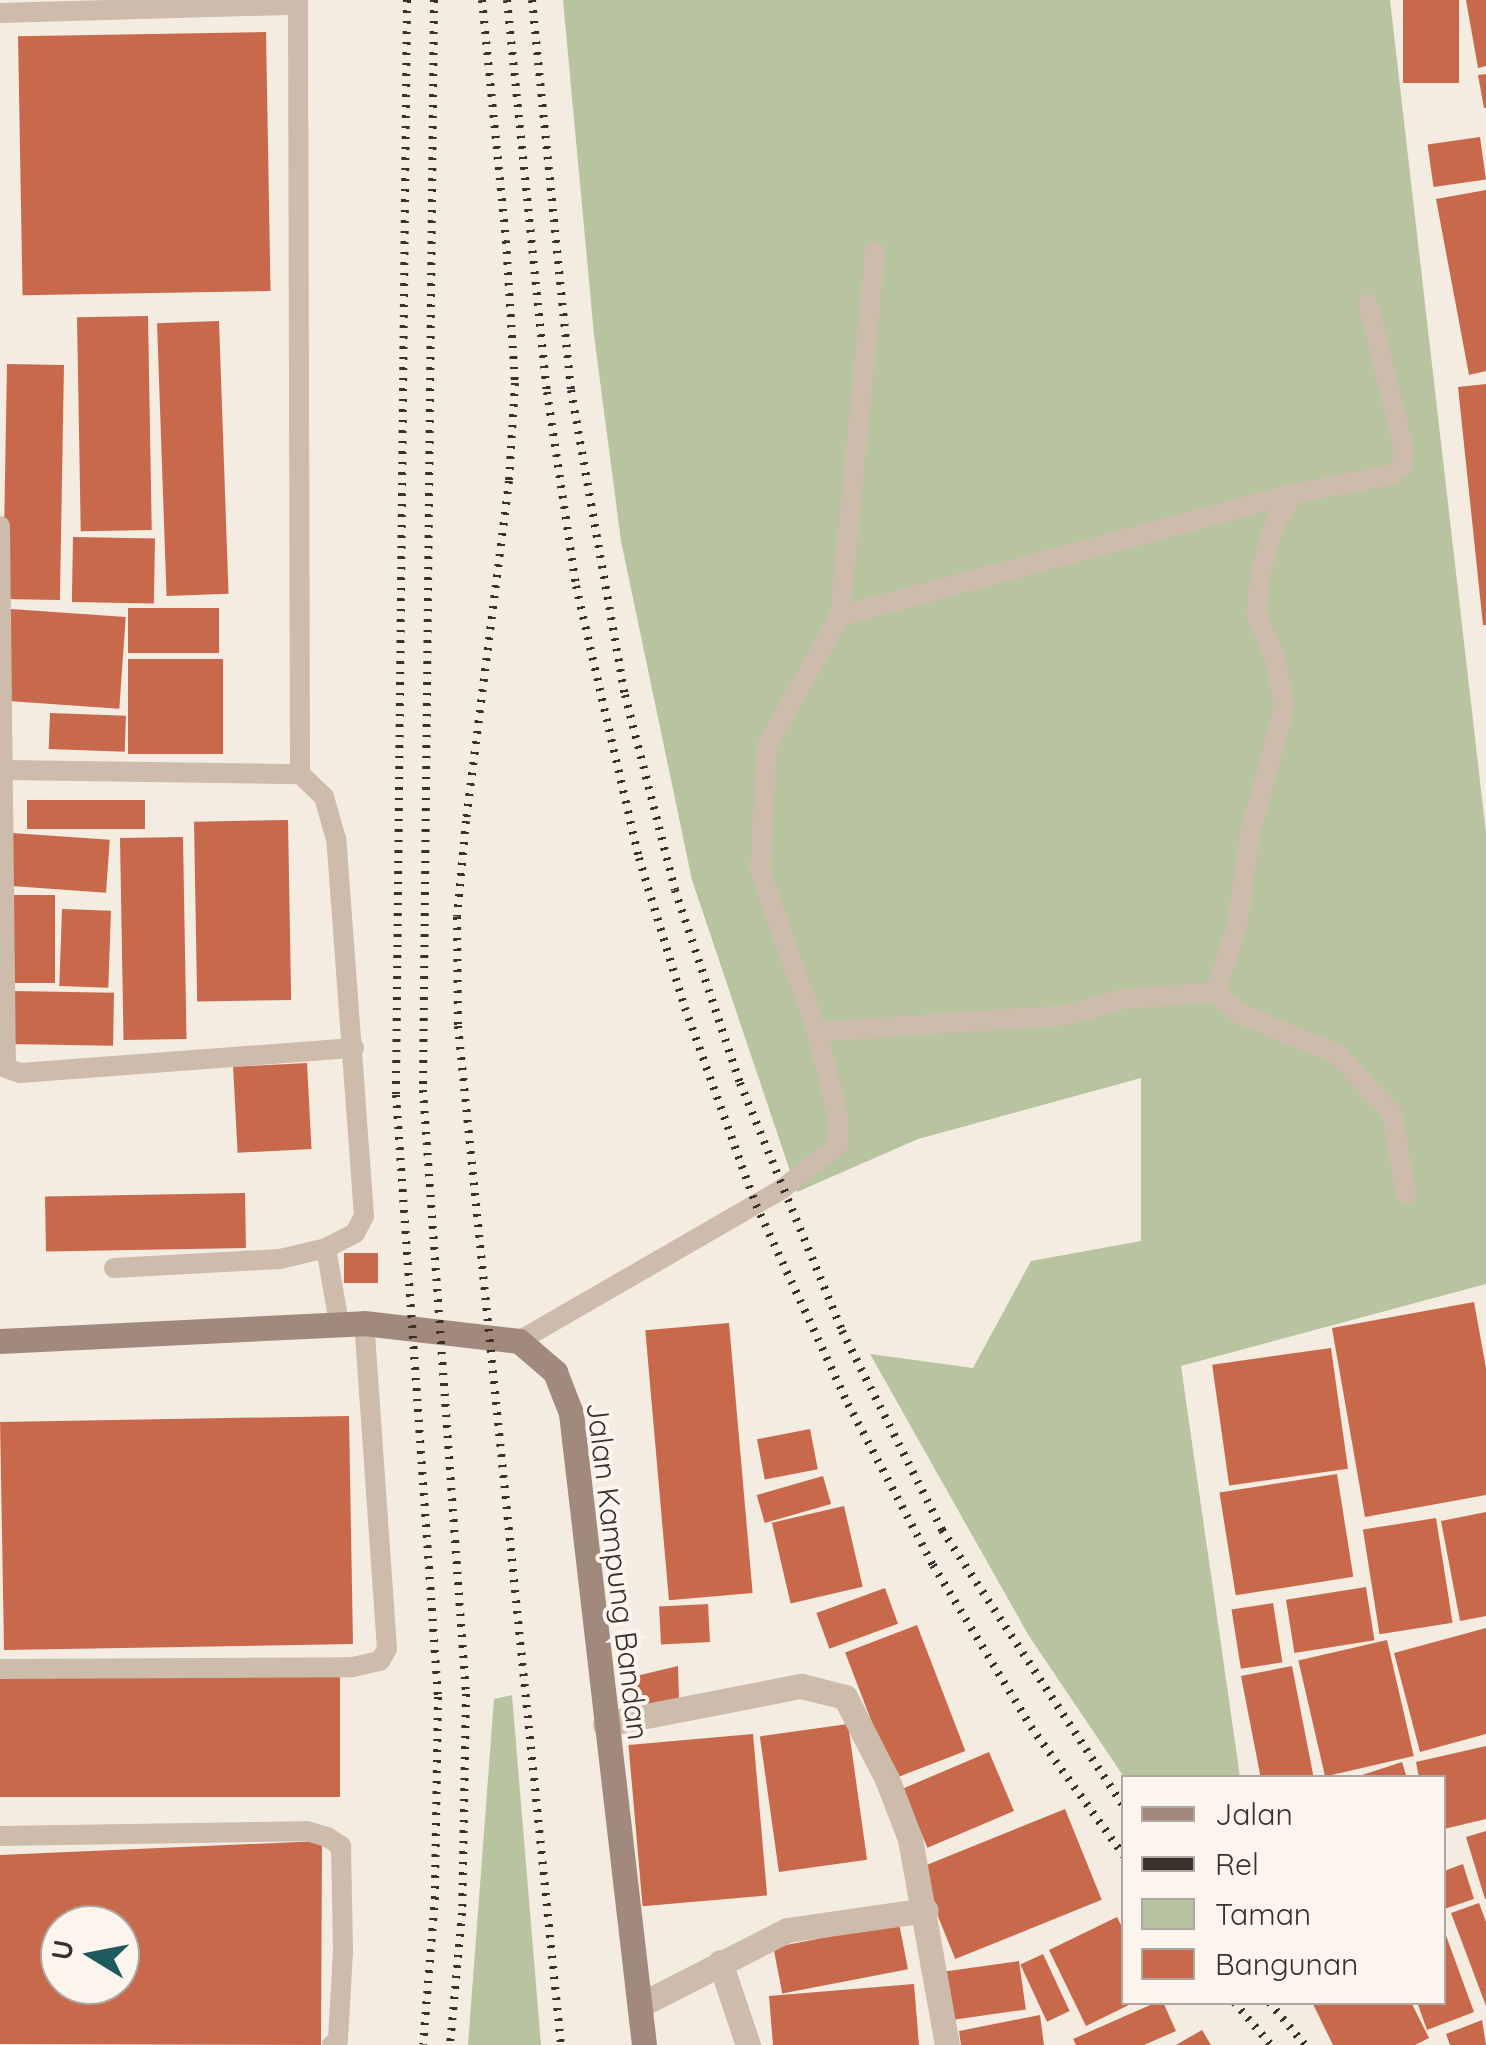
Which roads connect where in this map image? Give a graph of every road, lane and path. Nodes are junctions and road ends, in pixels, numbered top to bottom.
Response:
1 (296, 2) edge
2 (0, 12) edge
3 (875, 252) dead end
4 (1368, 303) dead end
5 (1295, 493) junction
6 (0, 526) edge
7 (840, 616) junction
8 (4, 770) junction
9 (300, 774) junction
10 (1216, 992) junction
11 (816, 1032) junction
12 (354, 1048) junction
13 (1406, 1194) dead end
14 (326, 1248) junction
15 (114, 1268) dead end
16 (352, 1323) junction
17 (0, 1340) edge
18 (519, 1342) junction
19 (0, 1669) edge
20 (605, 1724) junction
21 (0, 1836) edge
22 (926, 1910) junction
23 (720, 1962) junction
24 (640, 2005) junction
25 (332, 2045) edge
26 (644, 2045) edge
27 (748, 2045) edge
28 (947, 2045) edge

1 - 2 lane
1 - 9 lane
3 - 7 lane
4 - 5 lane
5 - 7 lane
5 - 10 lane
6 - 8 lane
7 - 11 lane
8 - 9 lane
8 - 12 lane
9 - 12 lane
10 - 11 lane
10 - 13 lane
11 - 18 lane
12 - 14 lane
14 - 15 lane
14 - 16 lane
16 - 17 street
16 - 18 street
16 - 19 lane
18 - 20 street, Jalan Kampung Bandan
20 - 22 street
20 - 24 street, Jalan Kampung Bandan
21 - 25 lane
22 - 23 street
22 - 28 street
23 - 24 street
23 - 27 street
24 - 26 street, Jalan Kampung Bandan

